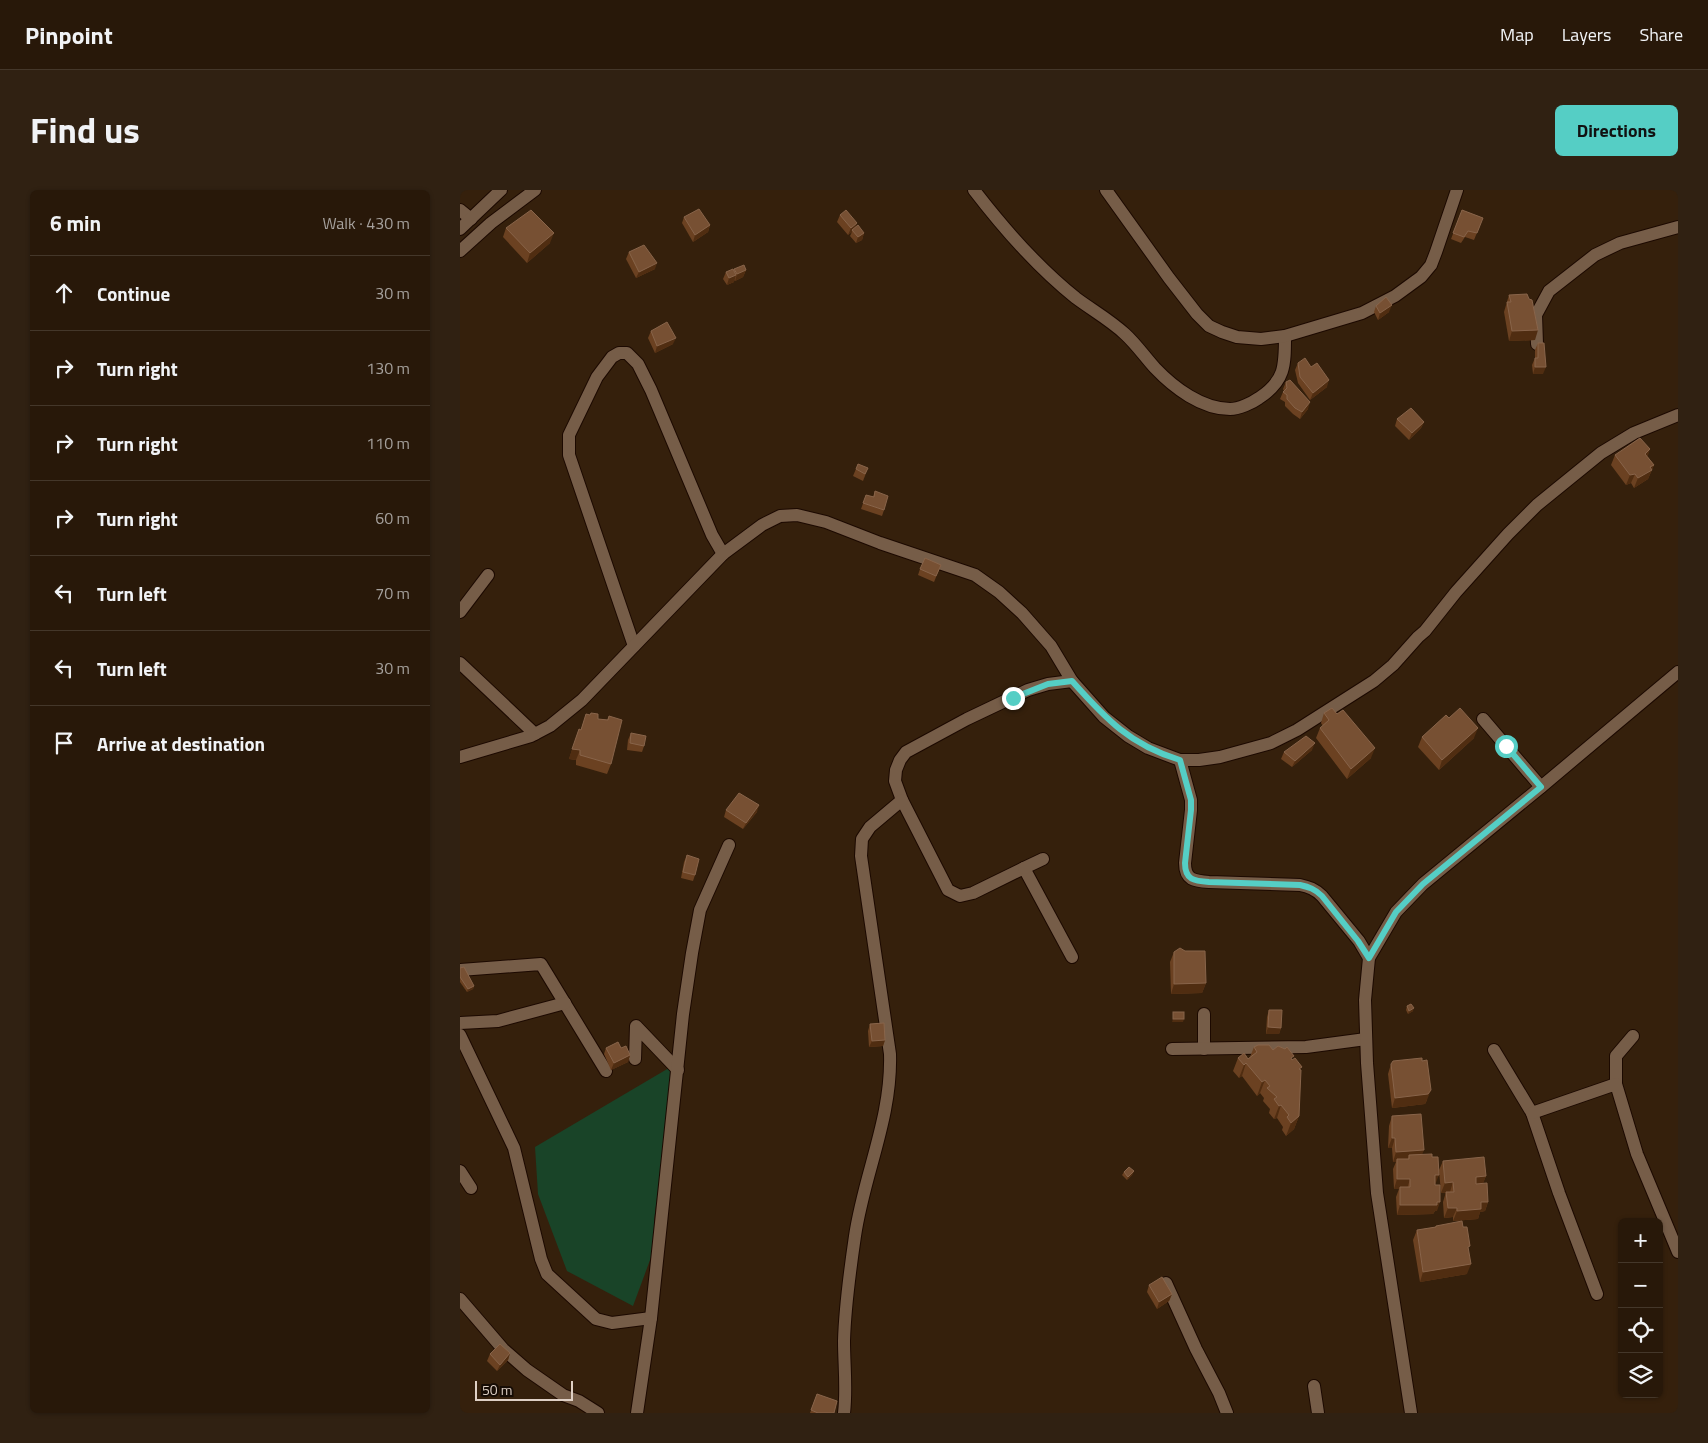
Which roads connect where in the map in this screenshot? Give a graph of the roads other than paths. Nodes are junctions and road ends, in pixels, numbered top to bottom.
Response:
1 (502, 190) edge
2 (535, 190) edge
3 (974, 190) edge
4 (1106, 190) edge
5 (1457, 190) edge
6 (460, 210) edge
7 (471, 219) junction
8 (1678, 227) edge
9 (460, 229) edge
10 (460, 251) edge
11 (1285, 336) junction
12 (1537, 344) edge
13 (1678, 415) edge
14 (722, 554) junction
15 (488, 575) dead end
16 (460, 612) edge
17 (634, 646) junction
18 (460, 662) edge
19 (1678, 672) edge
20 (1072, 681) junction
21 (1483, 719) dead end
22 (536, 734) junction
23 (460, 757) edge
24 (1180, 760) junction
25 (1541, 787) junction
26 (902, 800) junction
27 (728, 845) dead end
28 (1043, 859) dead end
29 (1024, 868) junction
30 (1072, 957) dead end
31 (1369, 958) junction
32 (460, 970) edge
33 (565, 1002) junction
34 (1204, 1014) dead end
35 (460, 1023) edge
36 (460, 1035) edge
37 (1633, 1036) dead end
38 (1366, 1039) junction
39 (1172, 1049) dead end
40 (1204, 1049) junction
41 (1494, 1050) dead end
42 (635, 1059) dead end
43 (678, 1070) junction
44 (606, 1071) dead end
45 (1616, 1084) junction
46 (1532, 1113) junction
47 (460, 1170) edge
48 (470, 1188) dead end
49 (1678, 1252) edge
50 (1166, 1283) edge
51 (1597, 1294) dead end
52 (460, 1299) edge
53 (651, 1318) junction
54 (1314, 1386) dead end
55 (598, 1413) edge
56 (636, 1413) edge
57 (844, 1413) edge
58 (1227, 1413) edge
59 (1318, 1413) edge
60 (1411, 1413) edge

1 - 7 street
2 - 10 street
3 - 11 street
4 - 11 street
5 - 11 street
6 - 7 street
7 - 9 street
8 - 12 street
13 - 24 street
14 - 17 street
14 - 17 street
14 - 20 street
15 - 16 street
17 - 22 street
18 - 22 street
19 - 25 street
20 - 24 street
20 - 26 street
21 - 25 street
22 - 23 street
24 - 31 street
25 - 31 street
26 - 29 street
26 - 57 street
27 - 43 street
28 - 29 street
29 - 30 street
31 - 38 street
32 - 33 street
33 - 35 street
33 - 44 street
34 - 40 street
36 - 53 street
37 - 45 street
38 - 40 street
38 - 60 street
39 - 40 street
41 - 46 street
42 - 43 street
43 - 53 street
45 - 46 street
45 - 49 street
46 - 51 street
47 - 48 street
50 - 58 street
52 - 55 street
53 - 56 street
54 - 59 street

